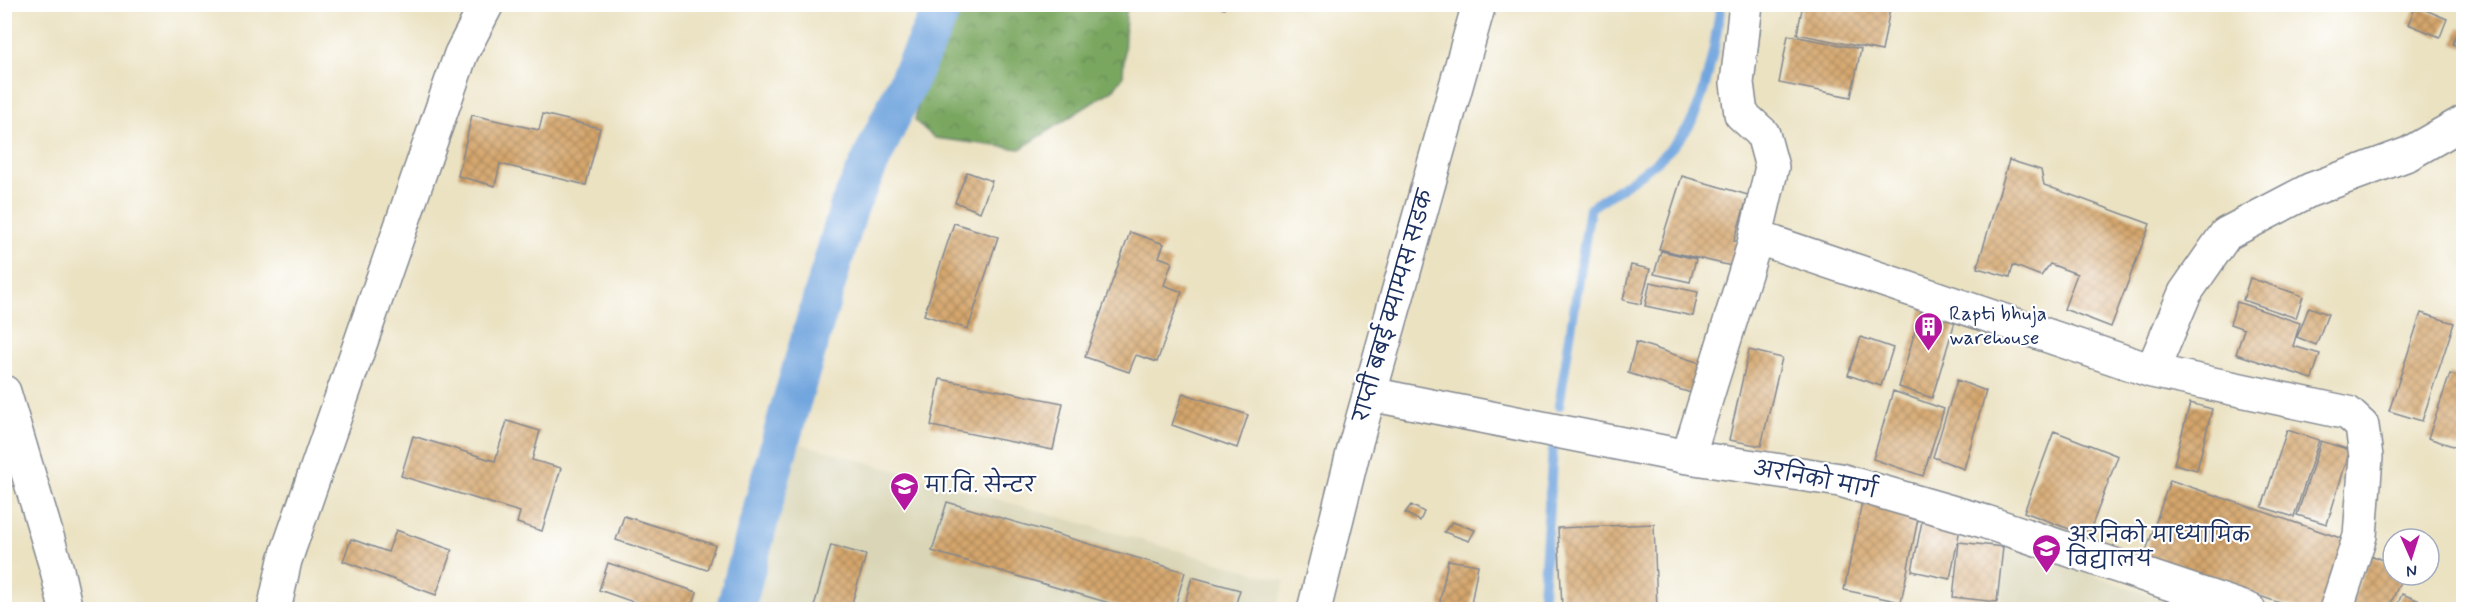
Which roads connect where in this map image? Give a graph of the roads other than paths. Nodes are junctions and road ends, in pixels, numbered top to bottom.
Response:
1 (487, 4) edge
2 (1479, 4) edge
3 (1746, 4) edge
4 (2463, 122) edge
5 (1756, 237) junction
6 (2152, 371) junction
7 (4, 392) edge
8 (1370, 394) junction
9 (1688, 457) junction
10 (66, 609) edge
11 (274, 609) edge
12 (1314, 609) edge
13 (2249, 609) edge
14 (2336, 609) edge

1 - 11 street
2 - 8 street, राप्ती बबई क्याम्पस सडक
3 - 5 street
4 - 6 street
5 - 6 street
5 - 9 street
6 - 14 street
7 - 10 street
8 - 9 street, अरनिको मार्ग
8 - 12 street, राप्ती बबई क्याम्पस सडक
9 - 13 street, अरनिको मार्ग

